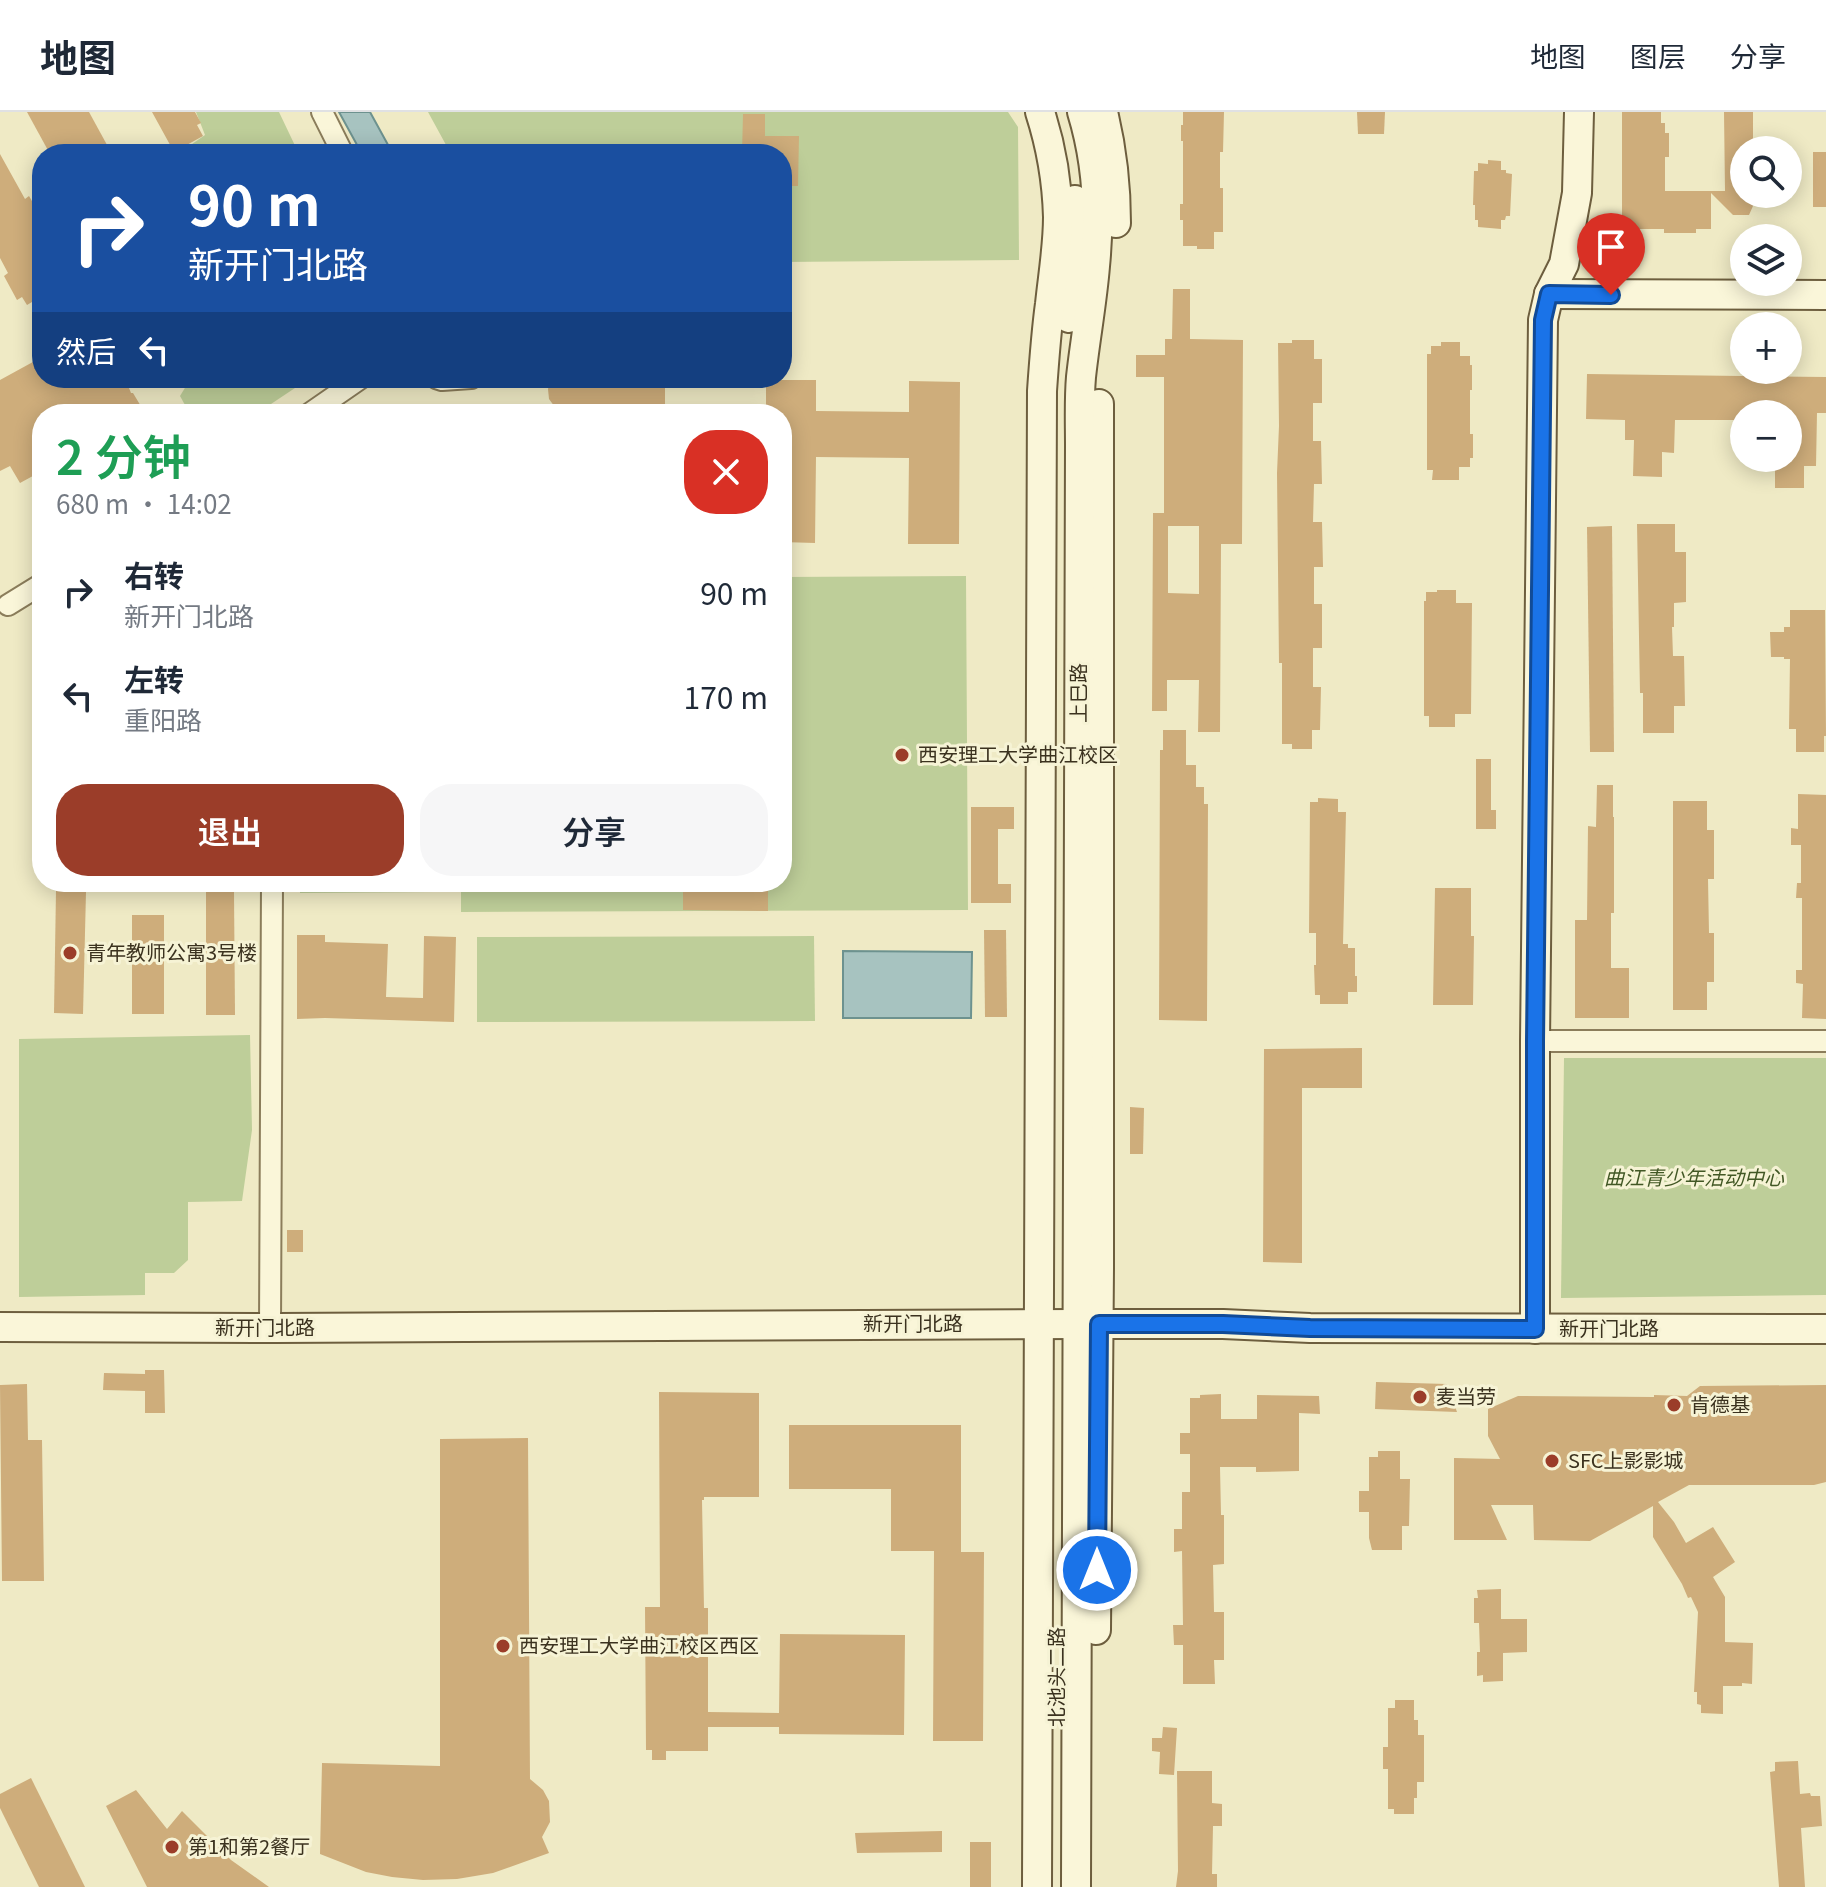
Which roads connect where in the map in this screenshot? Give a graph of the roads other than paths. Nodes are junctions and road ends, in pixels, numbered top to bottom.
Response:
1 (322, 112) edge
2 (1040, 112) edge
3 (1061, 112) edge
4 (1082, 112) edge
5 (1103, 112) edge
6 (1579, 112) edge
7 (338, 144) edge
8 (1549, 294) junction
9 (1826, 295) edge
10 (347, 388) edge
11 (323, 404) edge
12 (32, 590) edge
13 (8, 605) dead end
14 (272, 892) edge
15 (1535, 1041) junction
16 (1826, 1041) edge
17 (1068, 1324) junction
18 (0, 1327) edge
19 (270, 1328) junction
20 (1535, 1329) junction
21 (1826, 1329) edge
22 (1037, 1887) edge
23 (1057, 1887) edge
24 (1076, 1887) edge
25 (1095, 1887) edge

1 - 7 street
2 - 17 street
3 - 17 street, 上巳路
4 - 17 street, 上巳路
5 - 17 street
6 - 8 street
8 - 9 street
8 - 15 street
10 - 11 street
12 - 13 street
14 - 19 street
15 - 16 street
15 - 20 street
17 - 19 street, 新开门北路
17 - 20 street, 新开门北路
17 - 22 street
17 - 23 street, 北池头二路
17 - 24 street, 北池头二路
17 - 25 street
18 - 19 street, 新开门北路
20 - 21 street, 新开门北路

